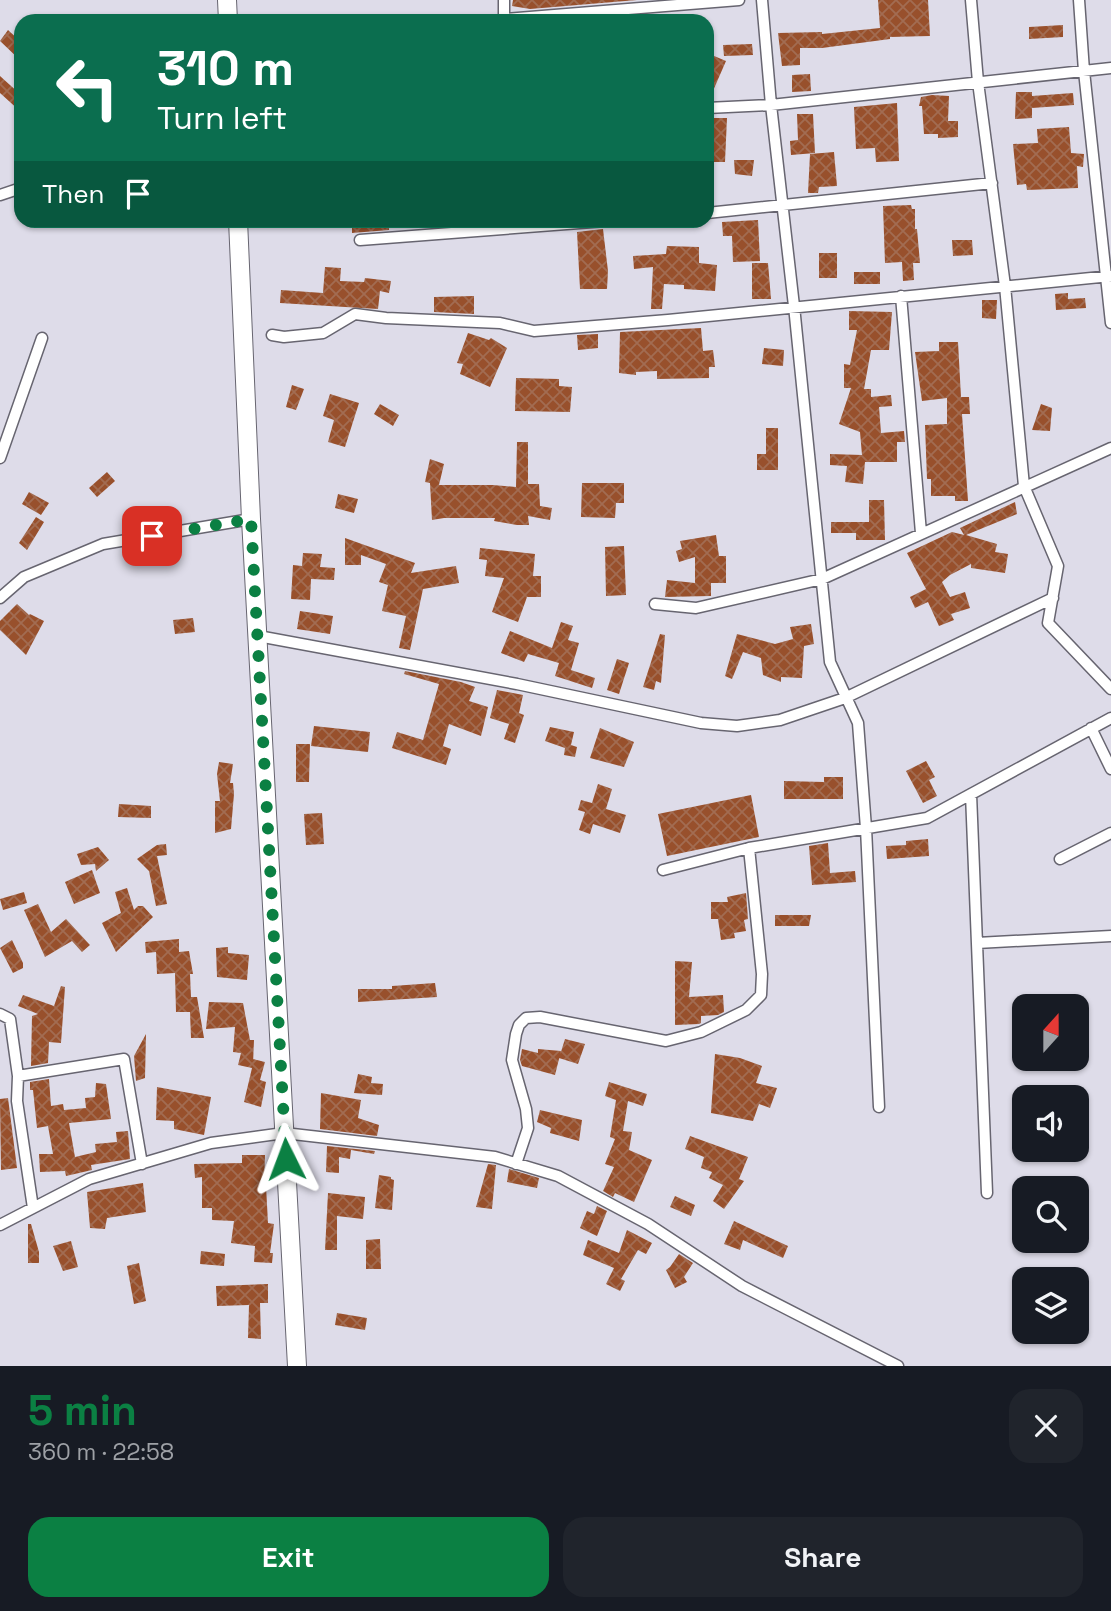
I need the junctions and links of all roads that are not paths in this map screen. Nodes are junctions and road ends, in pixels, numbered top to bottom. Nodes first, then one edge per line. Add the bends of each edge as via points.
1 (739, 0) edge
2 (762, 0) edge
3 (971, 0) edge
4 (1079, 0) edge
5 (675, 3) edge
6 (564, 14) edge
7 (1111, 68) edge
8 (1084, 71) junction
9 (978, 82) junction
10 (771, 105) junction
11 (714, 108) edge
12 (992, 183) junction
13 (783, 206) junction
14 (714, 212) edge
15 (238, 228) edge
16 (472, 228) edge
17 (360, 240) dead end
18 (1108, 276) edge
19 (1004, 286) junction
20 (901, 296) junction
21 (794, 306) junction
22 (1111, 323) edge
23 (272, 335) dead end
24 (42, 338) dead end
25 (1111, 448) edge
26 (0, 457) edge
27 (1024, 486) junction
28 (251, 519) junction
29 (921, 533) junction
30 (822, 579) junction
31 (0, 598) edge
32 (1053, 598) junction
33 (654, 604) dead end
34 (258, 636) junction
35 (1111, 689) edge
36 (845, 698) junction
37 (1111, 718) edge
38 (1091, 728) junction
39 (1111, 769) edge
40 (971, 794) junction
41 (866, 828) junction
42 (1111, 833) edge
43 (749, 848) junction
44 (1060, 859) dead end
45 (663, 870) dead end
46 (1111, 936) edge
47 (977, 943) junction
48 (0, 1014) edge
49 (18, 1076) junction
50 (879, 1107) dead end
51 (285, 1133) junction
52 (142, 1164) junction
53 (516, 1164) junction
54 (987, 1194) dead end
55 (33, 1208) junction
56 (0, 1224) edge
57 (297, 1366) edge
58 (898, 1366) edge

1 - 5 street
2 - 10 street
3 - 9 street
4 - 8 street
5 - 6 street
7 - 8 street
8 - 9 street
8 - 18 street
9 - 10 street
9 - 12 street
10 - 11 street
10 - 13 street
12 - 13 street
12 - 19 street
13 - 14 street
13 - 21 street
15 - 28 main road
16 - 17 street
18 - 19 street
18 - 22 street
19 - 20 street
19 - 27 street
20 - 21 street
20 - 29 street
21 - 23 street via 534,331 500,323 355,314 323,333
21 - 30 street
24 - 26 street
25 - 27 street
27 - 29 street
27 - 32 street via 1058,566
28 - 31 street via 103,544 24,577
28 - 34 main road
29 - 30 street
30 - 33 street via 696,608
30 - 36 street via 830,662
32 - 35 street via 1048,623
32 - 36 street
34 - 36 street via 701,723 737,726 780,720
34 - 51 main road
36 - 41 street via 858,723
37 - 38 street
38 - 39 street
38 - 40 street
40 - 41 street via 927,818
40 - 47 street
41 - 43 street
41 - 50 street
42 - 44 street
43 - 45 street
43 - 53 street via 761,995 746,1010 701,1032 666,1041 526,1018 516,1034 512,1060 528,1128
46 - 47 street
47 - 54 street
48 - 49 street via 10,1019
49 - 52 street via 124,1059
49 - 55 street via 17,1101
51 - 52 street via 211,1143
51 - 53 street via 495,1157
51 - 57 main road
52 - 55 street via 89,1179
53 - 58 street via 558,1177 648,1224 741,1286
55 - 56 street

